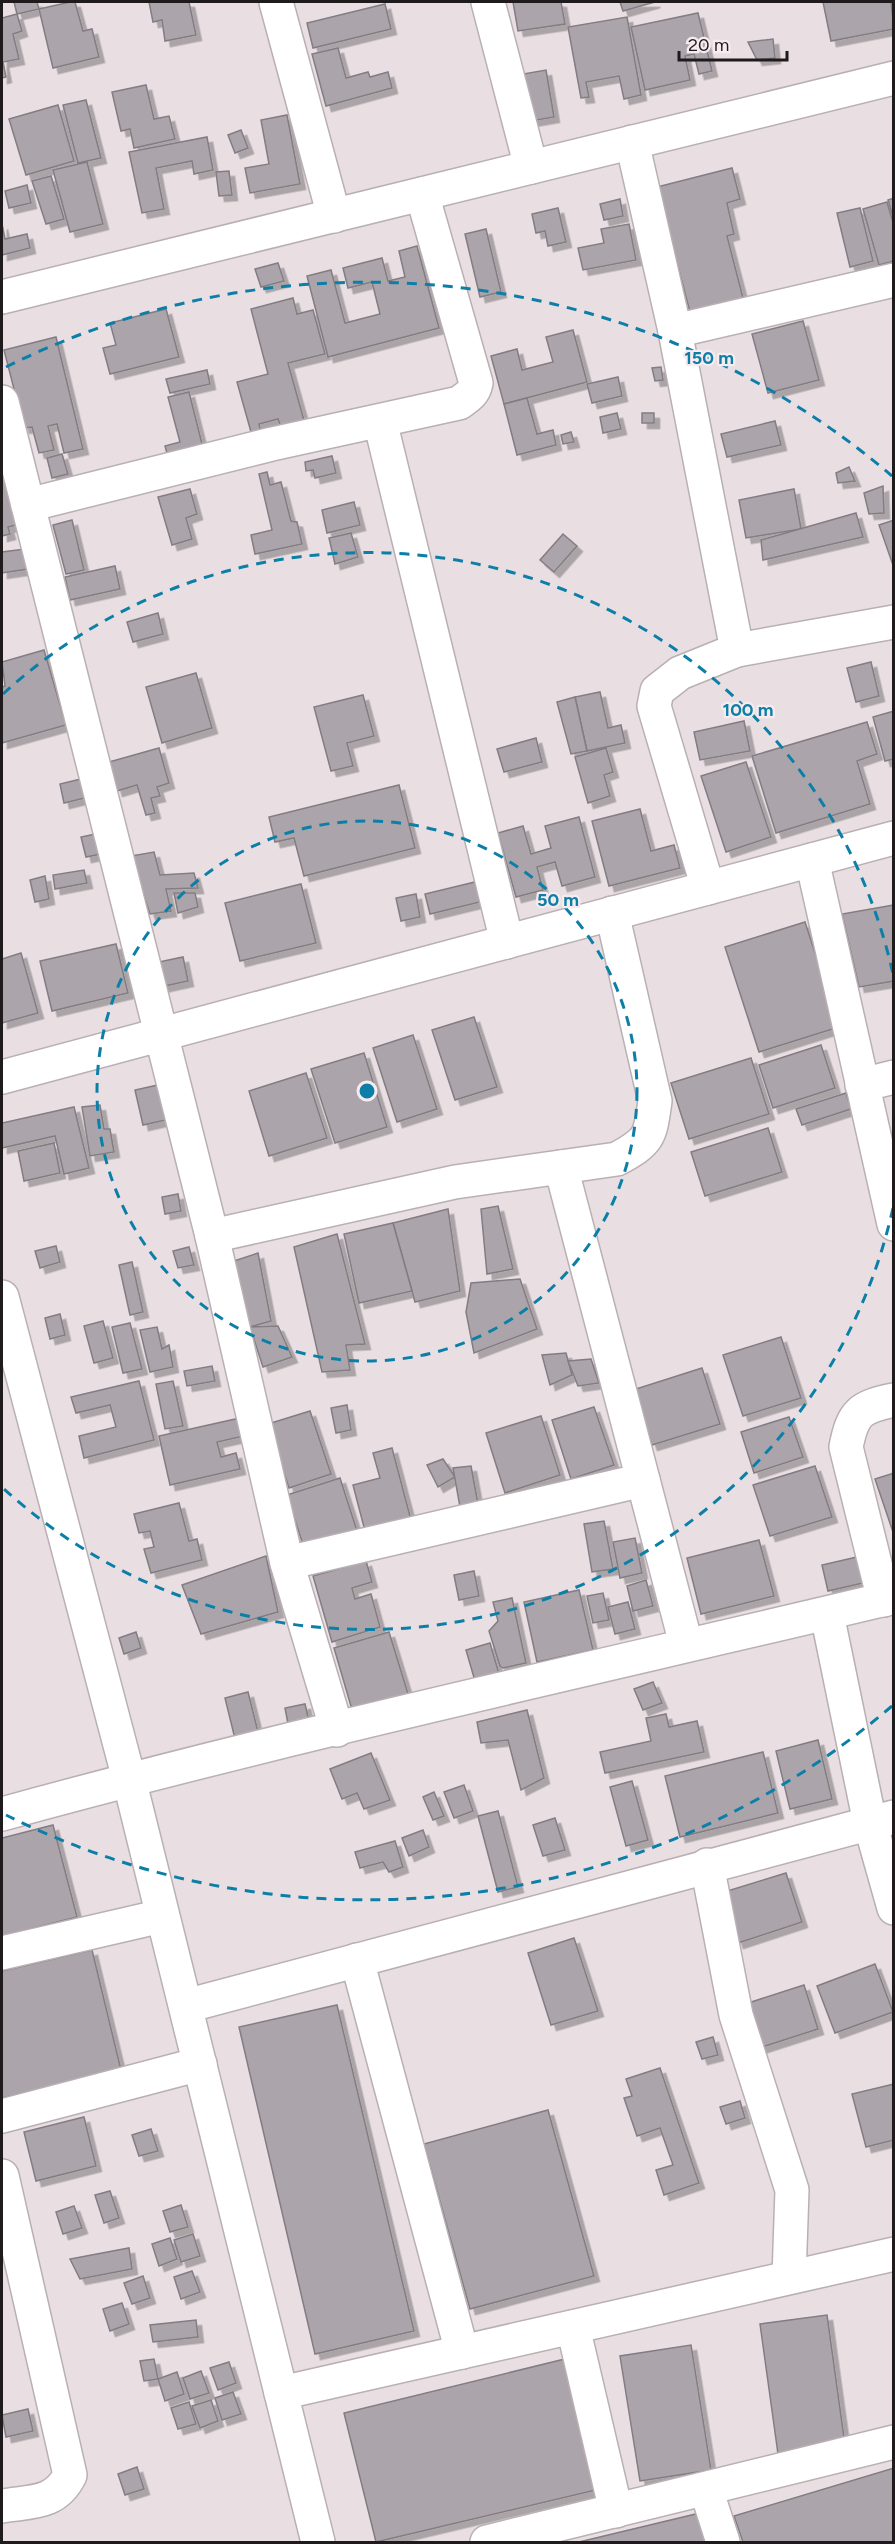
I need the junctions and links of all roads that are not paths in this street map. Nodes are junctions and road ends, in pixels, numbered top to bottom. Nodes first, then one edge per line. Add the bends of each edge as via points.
1 (276, 2) edge
2 (488, 2) edge
3 (894, 78) edge
4 (633, 142) junction
5 (531, 167) junction
6 (422, 194) junction
7 (334, 216) junction
8 (894, 280) edge
9 (2, 297) edge
10 (675, 331) junction
11 (2, 402) edge
12 (380, 421) junction
13 (28, 505) junction
14 (894, 622) edge
15 (737, 650) junction
16 (894, 838) edge
17 (812, 860) junction
18 (708, 888) junction
19 (612, 914) junction
20 (507, 942) junction
21 (159, 1033) junction
22 (2, 1077) edge
23 (894, 1077) edge
24 (862, 1085) junction
25 (561, 1167) junction
26 (894, 1224) edge
27 (212, 1236) junction
28 (2, 1297) edge
29 (894, 1400) edge
30 (643, 1480) junction
31 (287, 1563) junction
32 (889, 1599) edge
33 (827, 1614) junction
34 (686, 1644) junction
35 (337, 1730) junction
36 (129, 1779) junction
37 (2, 1814) edge
38 (882, 1820) edge
39 (707, 1865) junction
40 (894, 1908) edge
41 (162, 1916) junction
42 (2, 1953) edge
43 (357, 1960) junction
44 (186, 2006) junction
45 (200, 2064) junction
46 (2, 2116) edge
47 (2, 2176) edge
48 (894, 2254) edge
49 (789, 2277) junction
50 (573, 2327) junction
51 (462, 2352) junction
52 (281, 2393) junction
53 (894, 2442) edge
54 (706, 2488) junction
55 (2, 2506) edge
56 (616, 2511) junction
57 (507, 2540) edge
58 (318, 2542) edge
59 (723, 2542) edge

1 - 7 street
2 - 5 street
3 - 4 street
4 - 5 street
4 - 10 street
5 - 6 street
6 - 7 street
6 - 12 street via 476,383 474,390 459,403
7 - 9 street
8 - 10 street
10 - 15 street
11 - 13 street
12 - 13 street
12 - 20 street
13 - 21 street
14 - 15 street
15 - 18 street via 680,673 662,685 655,697 654,706
16 - 17 street
17 - 18 street
17 - 24 street
18 - 19 street
19 - 20 street
19 - 25 street via 655,1101 651,1131 640,1146 617,1159
20 - 21 street
21 - 22 street
21 - 27 street
23 - 24 street
24 - 26 street
25 - 27 street via 455,1182
25 - 30 street
27 - 31 street
28 - 36 street
29 - 32 street via 868,1405 857,1416 846,1446
30 - 31 street
30 - 34 street
31 - 35 street
32 - 33 street
33 - 34 street
33 - 38 street
34 - 35 street
35 - 36 street
36 - 37 street
36 - 41 street
38 - 39 street
38 - 40 street
39 - 43 street
39 - 49 street via 736,2015 792,2190
41 - 42 street
41 - 44 street
43 - 44 street
43 - 51 street
44 - 45 street
45 - 46 street
45 - 52 street
47 - 55 street via 70,2475 63,2488 51,2497
48 - 49 street
49 - 50 street
50 - 51 street
50 - 56 street
51 - 52 street
52 - 58 street
53 - 54 street
54 - 56 street
54 - 59 street
56 - 57 street

